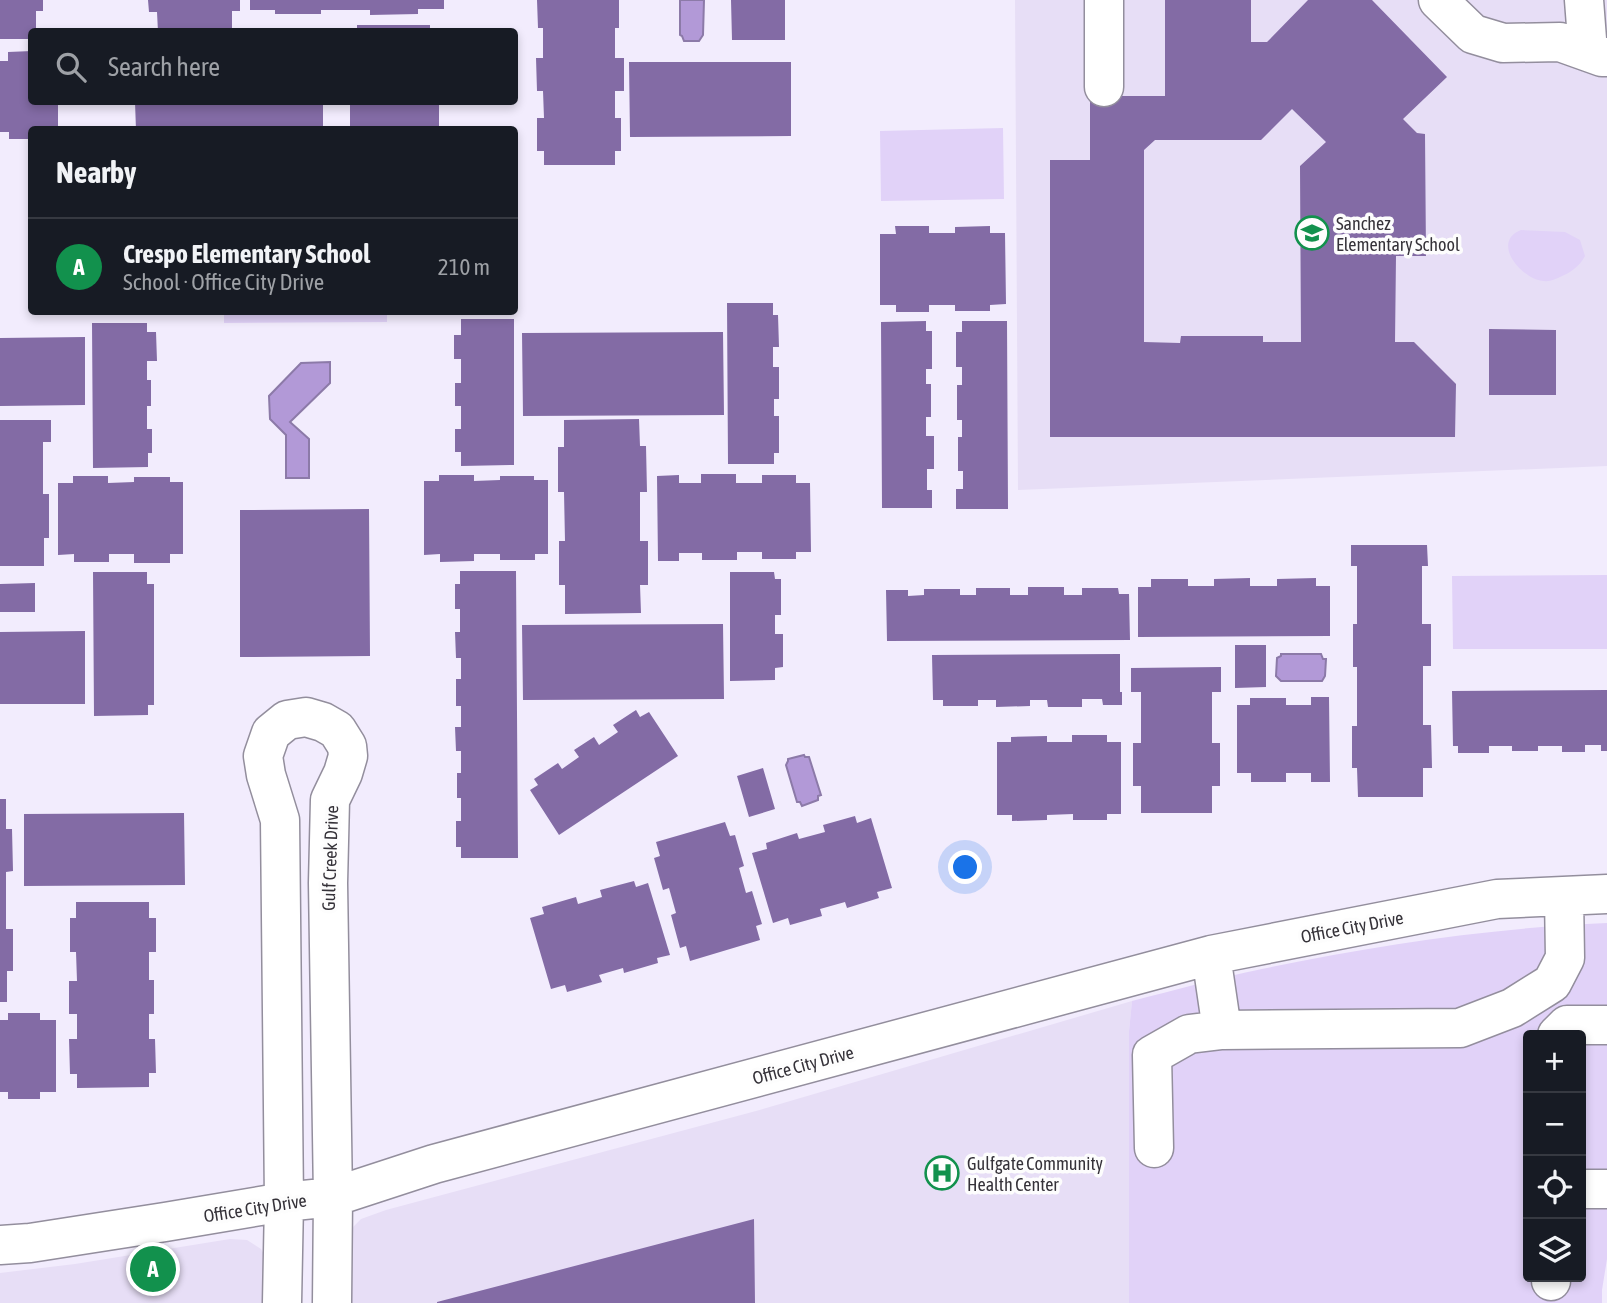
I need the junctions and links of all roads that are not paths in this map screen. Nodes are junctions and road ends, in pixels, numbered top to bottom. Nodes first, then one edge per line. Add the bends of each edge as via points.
1 (1104, 0) edge
2 (1438, 0) edge
3 (1584, 0) edge
4 (1598, 55) edge
5 (1104, 87) dead end
6 (1607, 894) edge
7 (1564, 896) junction
8 (1211, 955) junction
9 (1607, 1024) edge
10 (1222, 1030) junction
11 (1563, 1030) edge
12 (1154, 1148) dead end
13 (1586, 1189) edge
14 (1607, 1189) edge
15 (333, 1197) junction
16 (284, 1202) junction
17 (0, 1245) edge
18 (282, 1303) edge
19 (331, 1303) edge

1 - 5 street
2 - 4 street via 1473,34 1503,43 1560,42
3 - 4 street
6 - 7 street, Office City Drive
7 - 8 street, Office City Drive via 1497,899
7 - 10 street via 1565,958 1552,983 1512,1008 1460,1028
8 - 10 street
8 - 15 street, Office City Drive via 434,1164
9 - 11 street
10 - 12 street via 1189,1034 1152,1055
13 - 14 street
15 - 16 street, Office City Drive
15 - 16 street, Gulf Creek Drive via 330,800 348,755 337,730 306,718 286,720 271,733 263,755 280,820
15 - 19 street, Gulf Creek Drive
16 - 17 street, Office City Drive
16 - 18 street, Gulf Creek Drive

